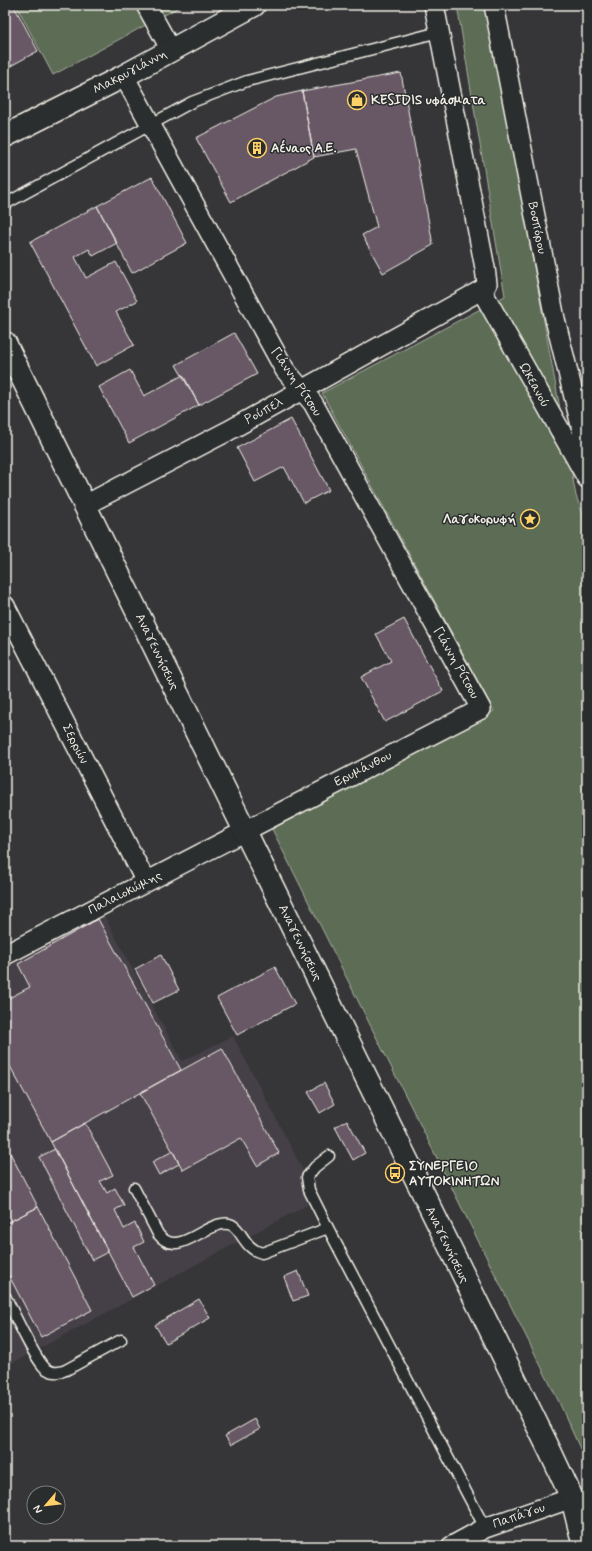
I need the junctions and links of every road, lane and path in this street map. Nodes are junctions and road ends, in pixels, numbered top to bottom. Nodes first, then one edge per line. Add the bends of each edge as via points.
1 (146, 5) edge
2 (254, 5) edge
3 (434, 5) edge
4 (494, 5) edge
5 (439, 32) junction
6 (171, 50) junction
7 (124, 76) junction
8 (151, 125) junction
9 (5, 136) edge
10 (5, 204) edge
11 (482, 291) junction
12 (5, 344) edge
13 (302, 389) junction
14 (587, 450) edge
15 (587, 478) edge
16 (85, 505) junction
17 (5, 606) edge
18 (481, 709) joint
19 (245, 830) junction
20 (146, 882) junction
21 (5, 955) edge
22 (329, 1156) dead end
23 (134, 1188) dead end
24 (328, 1228) junction
25 (5, 1296) edge
26 (121, 1340) dead end
27 (579, 1494) edge
28 (486, 1528) junction
29 (452, 1546) edge
30 (584, 1546) edge

1 - 6 street
2 - 6 street, Μακρυγιάννη
3 - 5 street
4 - 14 street, Βοσπόρου via 553,311
5 - 8 lane via 247,81 192,102
5 - 11 street via 485,268 487,284
6 - 7 street, Μακρυγιάννη
7 - 8 street, Γιάννη Ρίτσου
7 - 9 street, Μακρυγιάννη
8 - 10 lane
8 - 13 street, Γιάννη Ρίτσου via 285,370
11 - 13 street, Ρούπελ
11 - 15 street, Ωκεανού
12 - 16 street, Αναγεννήσεως
13 - 16 street, Ρούπελ via 228,431
13 - 18 street, Γιάννη Ρίτσου via 313,404
16 - 19 street, Αναγεννήσεως
17 - 20 street, Σερρών
18 - 19 street, Ερυμάνθου
19 - 20 street, Παλαιοκώμης
19 - 27 street, Αναγεννήσεως
20 - 21 street, Παλαιοκώμης
22 - 24 lane via 307,1177 309,1190
23 - 24 lane via 158,1234 168,1243 182,1242 216,1225 230,1224 236,1228 250,1248 262,1253
24 - 28 lane
25 - 26 lane via 41,1363 52,1372 66,1370
27 - 28 street, Παπάγου
27 - 30 street, Αναγεννήσεως
28 - 29 street, Παπάγου

